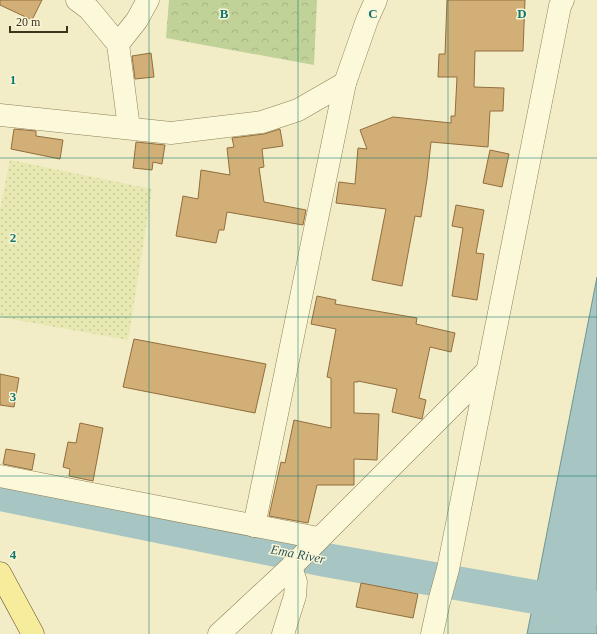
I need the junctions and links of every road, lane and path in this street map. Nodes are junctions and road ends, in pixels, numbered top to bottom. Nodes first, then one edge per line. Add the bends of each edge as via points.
1 (77, 0) edge
2 (148, 0) edge
3 (376, 0) edge
4 (563, 0) edge
5 (118, 44) junction
6 (345, 83) junction
7 (1, 120) edge
8 (129, 128) junction
9 (486, 372) junction
10 (0, 476) edge
11 (254, 526) junction
12 (316, 541) junction
13 (290, 567) junction
14 (0, 574) edge
15 (27, 632) edge
16 (218, 634) edge
17 (284, 634) edge
18 (432, 634) edge

1 - 5 street via 89,9
2 - 5 street via 137,20
3 - 6 street
4 - 9 street
5 - 8 street
6 - 8 street via 298,110 262,122 171,133
6 - 11 street
7 - 8 street
9 - 12 street
9 - 18 street via 448,569
10 - 11 street
11 - 12 street
12 - 13 street
13 - 16 street
13 - 17 street via 296,582 295,596
14 - 15 main road

